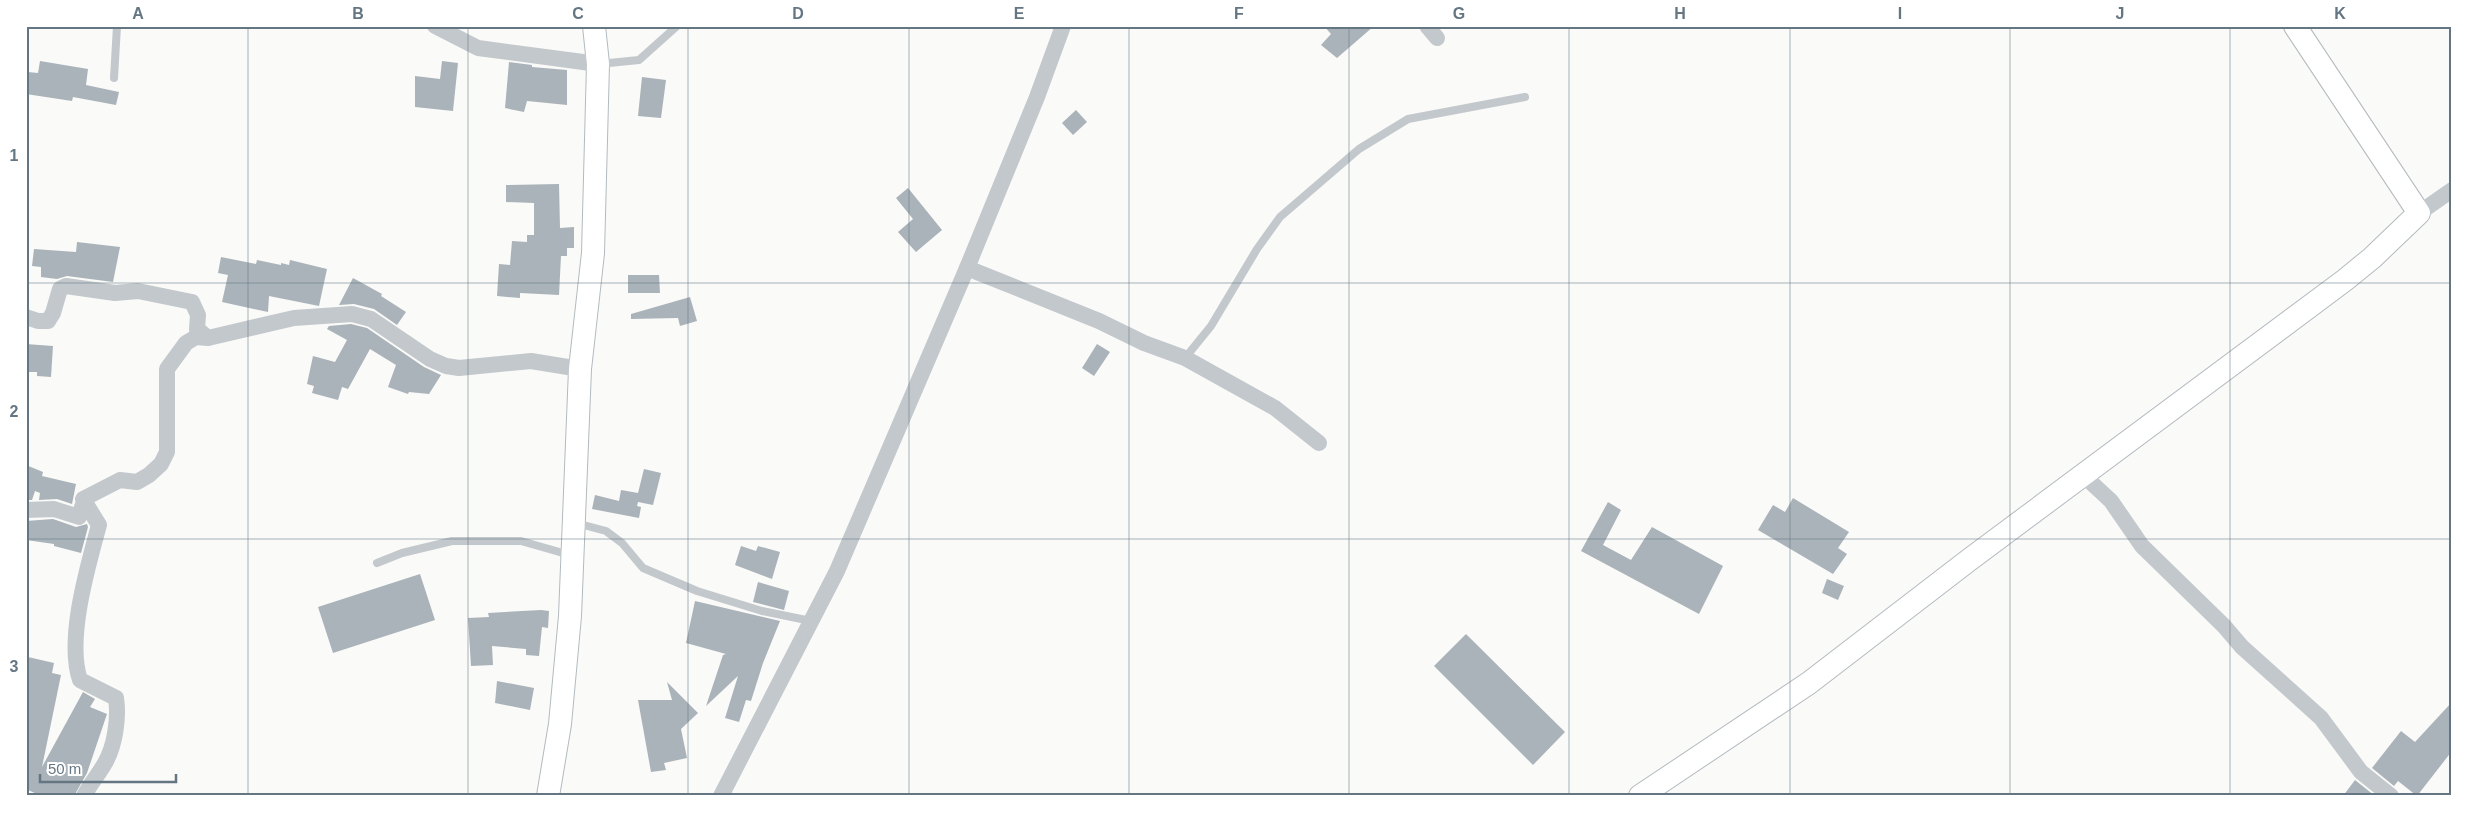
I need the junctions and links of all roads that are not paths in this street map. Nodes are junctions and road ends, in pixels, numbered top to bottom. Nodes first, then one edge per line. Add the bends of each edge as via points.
1 (117, 26) edge
2 (435, 26) edge
3 (594, 26) edge
4 (677, 26) edge
5 (1064, 26) edge
6 (2295, 26) edge
7 (598, 64) junction
8 (114, 78) dead end
9 (1525, 97) dead end
10 (2452, 190) edge
11 (2419, 213) junction
12 (967, 268) junction
13 (26, 317) edge
14 (208, 338) junction
15 (1185, 358) junction
16 (580, 369) junction
17 (1319, 443) dead end
18 (2082, 475) junction
19 (86, 506) junction
20 (26, 510) edge
21 (573, 522) junction
22 (572, 555) junction
23 (378, 562) dead end
24 (811, 621) junction
25 (84, 796) edge
26 (548, 796) edge
27 (722, 796) edge
28 (1640, 796) edge
29 (2391, 796) edge

1 - 8 lane
2 - 7 street via 478,48
3 - 7 street
4 - 7 lane via 639,60
5 - 12 street
6 - 11 street
7 - 16 street via 593,253
9 - 15 lane via 1408,120 1359,149 1280,217 1211,326
10 - 11 street
11 - 18 street via 2345,280
12 - 15 street
12 - 24 street via 837,571
13 - 14 street via 48,321 60,289 66,286 115,293 138,291 192,302 198,315 197,329
14 - 16 street via 294,318 352,314 371,319 430,359 446,366 459,368 531,361
14 - 19 street via 196,337 186,343 167,369 167,452 161,464 137,482 120,480 83,499
15 - 17 street via 1275,408
16 - 21 street
18 - 28 street via 1808,683
18 - 29 street via 2111,501 2142,546 2242,647 2321,718 2361,772
19 - 20 street via 82,507 79,517 54,509
19 - 25 street via 99,525 83,584 77,670 80,680 116,698 117,705 107,760
21 - 22 street
21 - 24 lane via 606,531 622,543 644,568 697,591 762,611
22 - 23 lane via 521,541 452,541
22 - 26 street via 560,724
24 - 27 street

